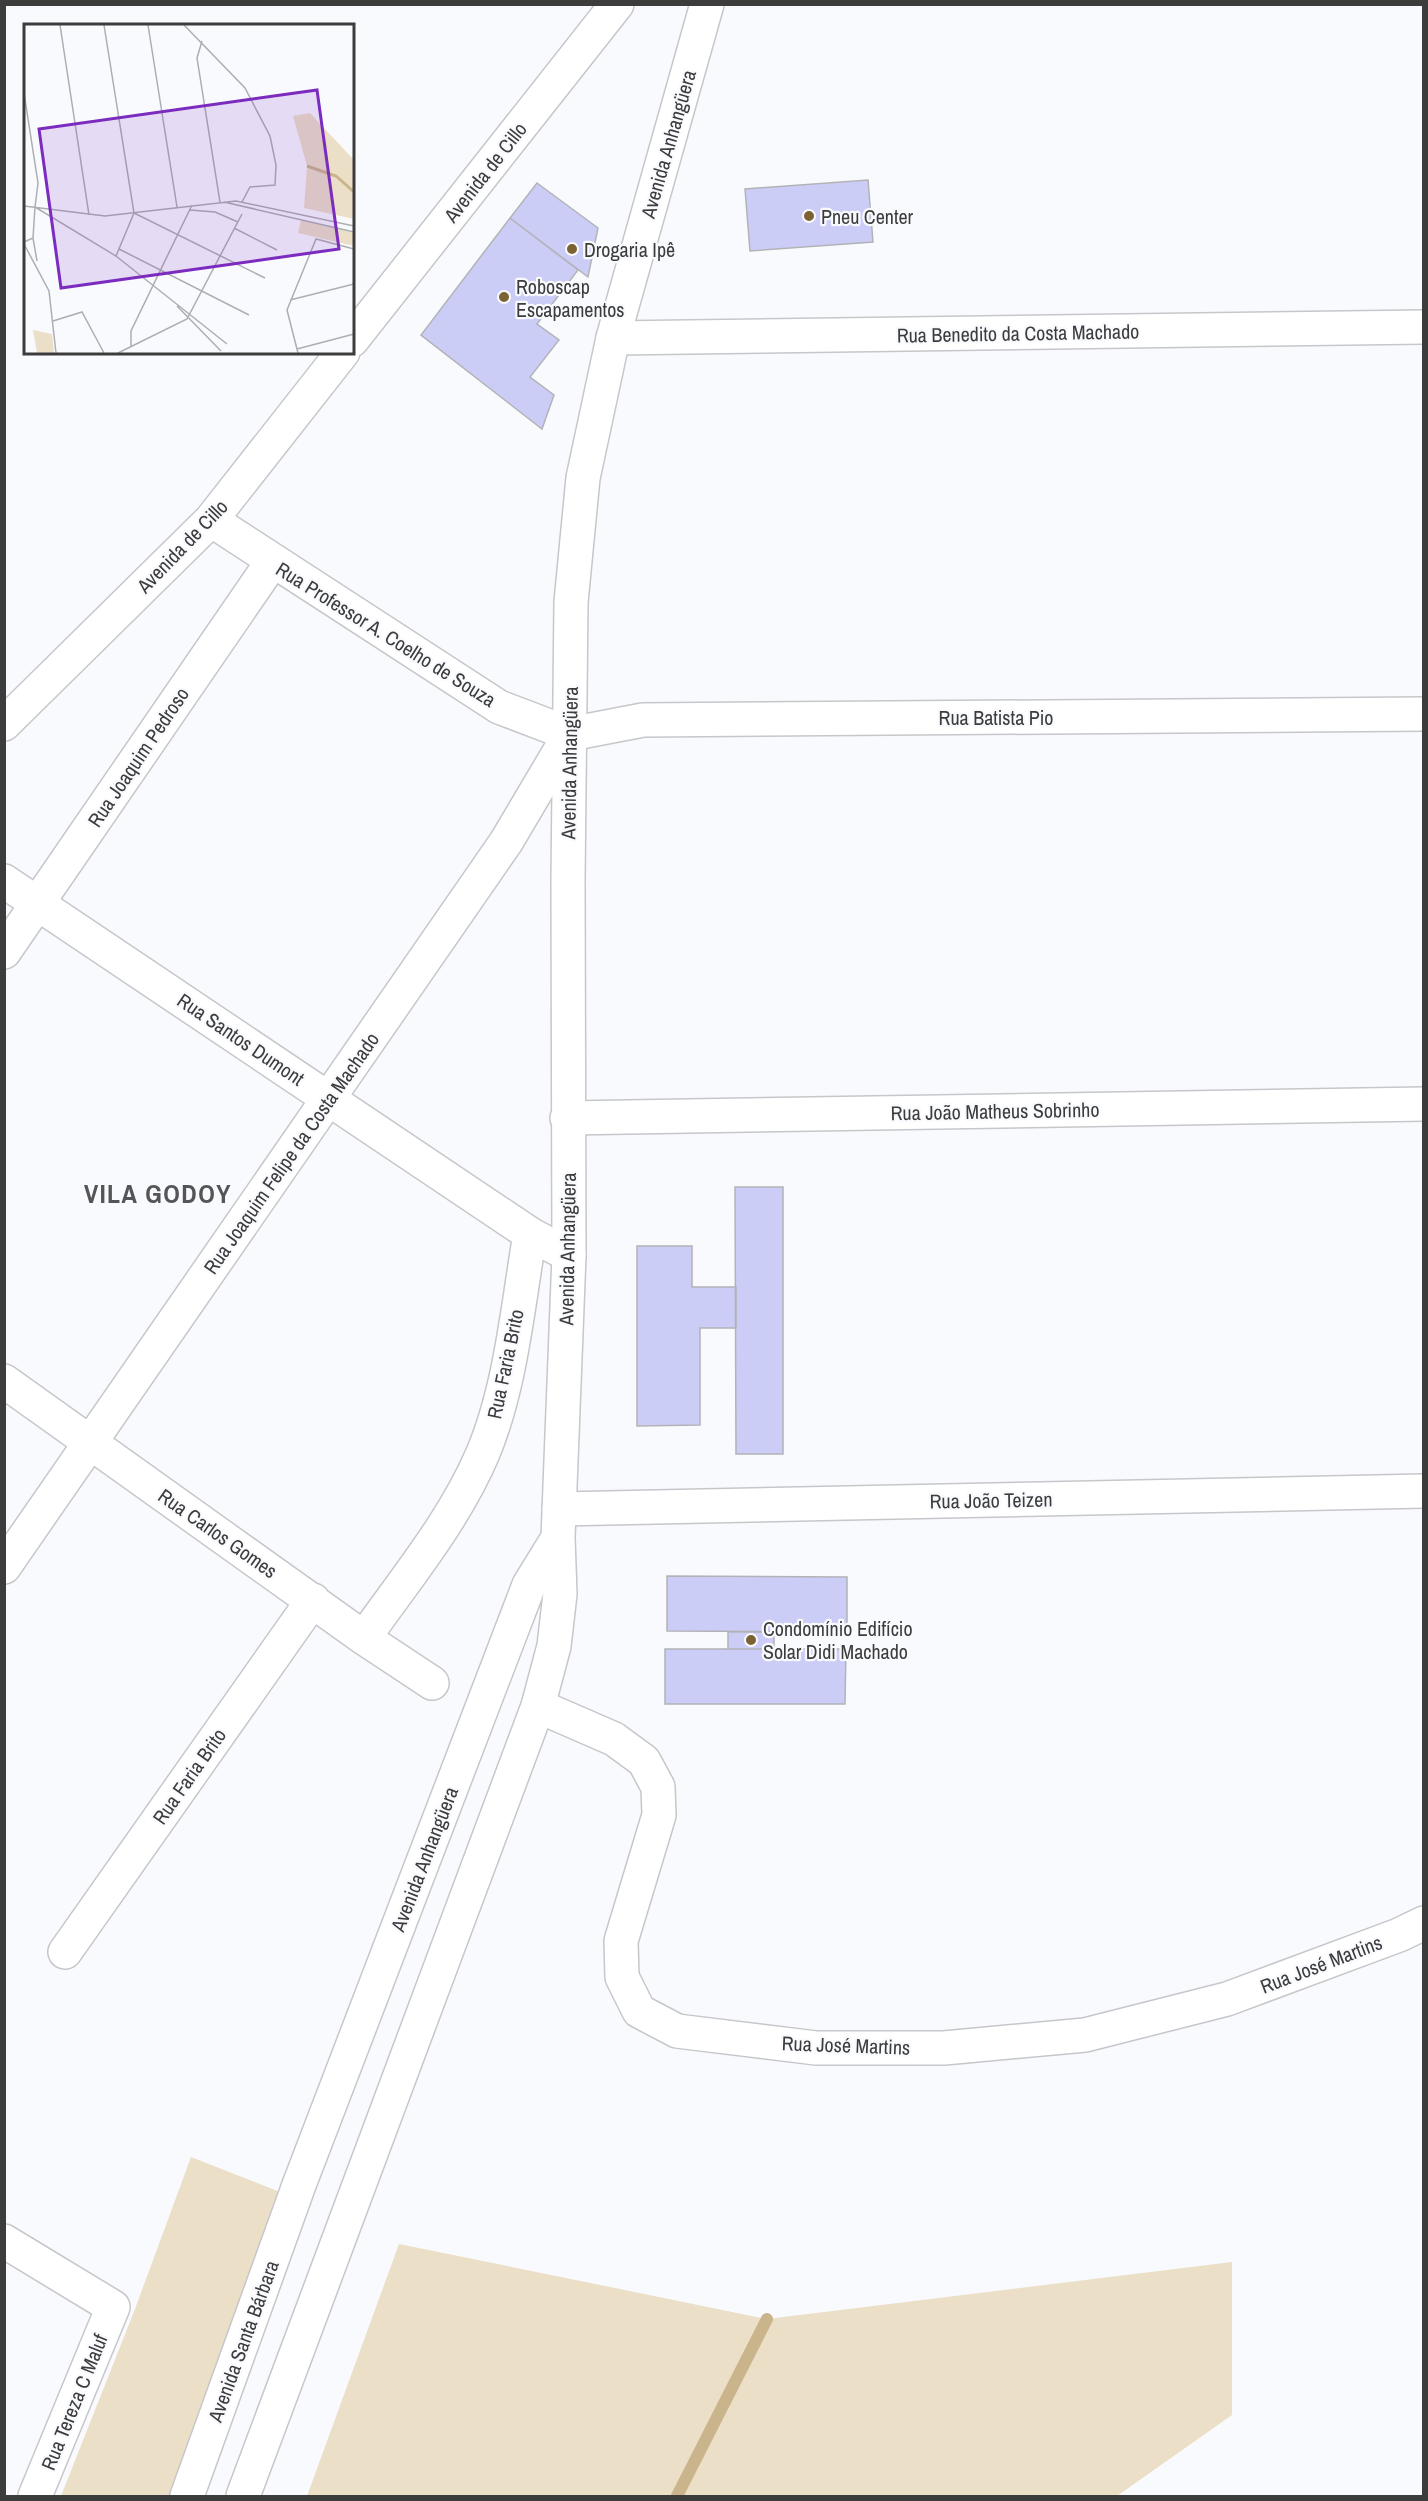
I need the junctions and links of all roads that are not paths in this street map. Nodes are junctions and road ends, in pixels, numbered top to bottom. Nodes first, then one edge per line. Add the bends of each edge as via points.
1 (617, 4) edge
2 (707, 4) edge
3 (1424, 327) edge
4 (354, 337) edge
5 (613, 339) junction
6 (341, 354) edge
7 (210, 520) junction
8 (272, 562) junction
9 (1424, 714) edge
10 (4, 724) edge
11 (570, 734) junction
12 (4, 881) edge
13 (38, 904) junction
14 (4, 952) edge
15 (329, 1098) junction
16 (1424, 1104) edge
17 (567, 1118) junction
18 (530, 1234) junction
19 (569, 1255) junction
20 (4, 1381) edge
21 (91, 1442) junction
22 (1424, 1491) edge
23 (559, 1524) junction
24 (4, 1567) edge
25 (313, 1600) junction
26 (364, 1638) junction
27 (432, 1683) dead end
28 (538, 1706) junction
29 (1424, 1923) edge
30 (64, 1952) dead end
31 (299, 2185) joint
32 (4, 2241) edge
33 (35, 2496) edge
34 (186, 2496) edge
35 (243, 2496) edge

1 - 4 street, Avenida de Cillo
2 - 5 street, Avenida Anhangüera
3 - 5 street, Rua Benedito da Costa Machado
5 - 11 street, Avenida Anhangüera via 583,478 571,602
6 - 7 street, Avenida de Cillo
7 - 8 street, Rua Professor A. Coelho de Souza
7 - 10 street, Avenida de Cillo
8 - 11 street, Rua Professor A. Coelho de Souza via 499,706
8 - 13 street, Rua Joaquim Pedroso
9 - 11 street, Rua Batista Pio via 643,720
11 - 15 street, Rua Joaquim Felipe da Costa Machado via 506,842
11 - 17 street, Avenida Anhangüera
12 - 13 street, Rua Santos Dumont
13 - 14 street, Rua Joaquim Pedroso
13 - 15 street, Rua Santos Dumont
15 - 18 street, Rua Santos Dumont
15 - 21 street, Rua Joaquim Felipe da Costa Machado
16 - 17 street, Rua João Matheus Sobrinho
17 - 19 street, Avenida Anhangüera
18 - 19 street, Rua Santos Dumont
18 - 26 street, Rua Faria Brito via 505,1382 483,1452 450,1518
19 - 23 street, Avenida Anhangüera
20 - 21 street, Rua Carlos Gomes
21 - 24 street, Rua Joaquim Felipe da Costa Machado
21 - 25 street, Rua Carlos Gomes
22 - 23 street, Rua João Teizen
23 - 28 street, Avenida Anhangüera via 560,1593 554,1646
23 - 31 street, Avenida Anhangüera via 529,1586
25 - 26 street, Rua Carlos Gomes
25 - 30 street, Rua Faria Brito
26 - 27 street, Rua Carlos Gomes
28 - 29 street, Rua José Martins via 614,1739 644,1761 658,1787 660,1815 621,1941 622,1977 639,2011 676,2031 816,2048 944,2048 1085,2035 1227,1999
28 - 35 street, Avenida Anhangüera
31 - 34 street, Avenida Santa Bárbara
32 - 33 street, Rua Tereza C Maluf via 113,2307

